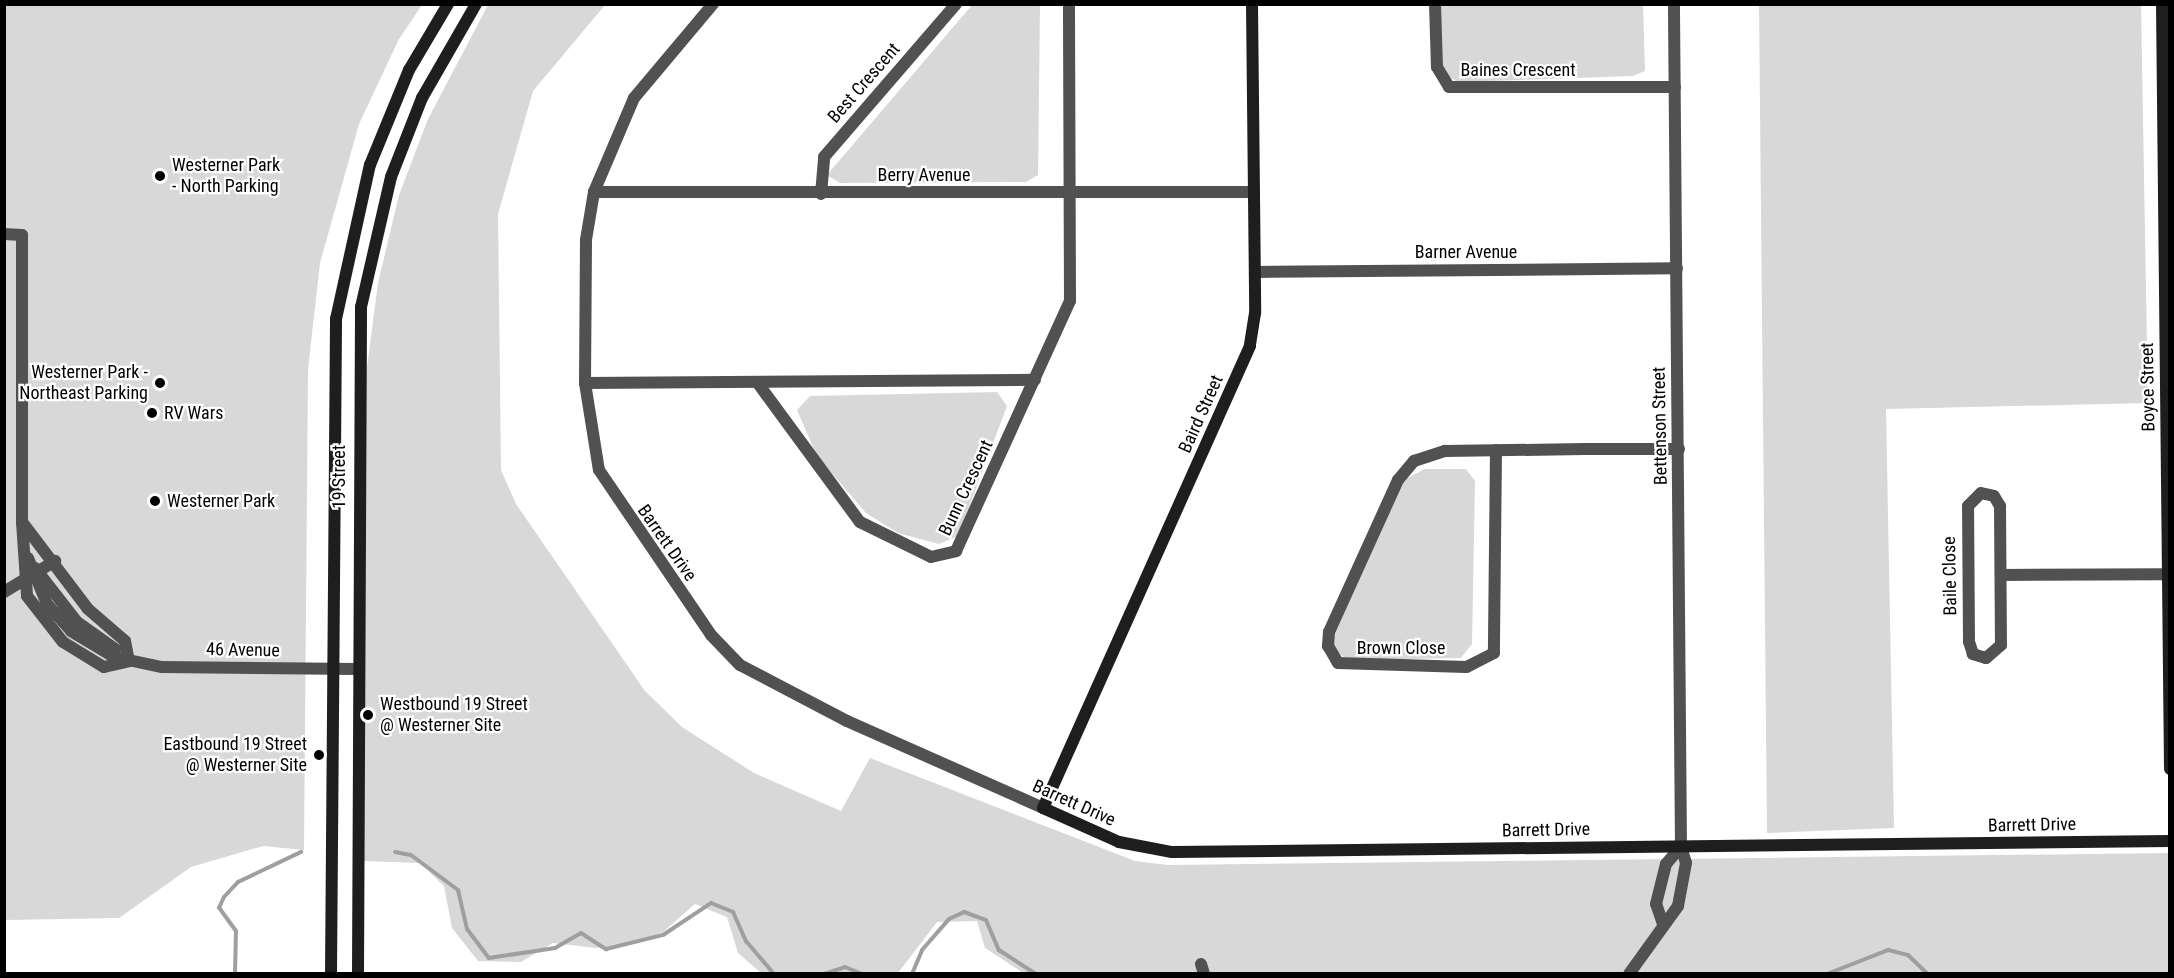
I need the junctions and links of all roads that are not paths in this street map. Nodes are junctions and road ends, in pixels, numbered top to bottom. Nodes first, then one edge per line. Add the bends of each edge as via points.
1 (448, 4) edge
2 (476, 4) edge
3 (713, 4) edge
4 (956, 4) edge
5 (1069, 4) edge
6 (1252, 4) edge
7 (1435, 4) edge
8 (1674, 4) edge
9 (2162, 4) edge
10 (1675, 87) junction
11 (594, 192) junction
12 (1254, 192) junction
13 (1070, 193) junction
14 (821, 194) junction
15 (4, 234) edge
16 (1677, 268) junction
17 (1255, 272) junction
18 (1035, 380) junction
19 (757, 382) junction
20 (585, 383) junction
21 (1679, 449) junction
22 (1496, 450) junction
23 (2168, 463) edge
24 (22, 528) junction
25 (52, 563) junction
26 (2167, 574) junction
27 (2001, 575) junction
28 (31, 576) junction
29 (4, 592) edge
30 (2169, 654) edge
31 (129, 661) junction
32 (331, 669) junction
33 (358, 669) junction
34 (2169, 769) edge
35 (1043, 808) junction
36 (2169, 841) edge
37 (1681, 847) junction
38 (1663, 924) junction
39 (331, 974) edge
40 (358, 974) edge
41 (1629, 974) edge

1 - 32 street, 19 Street via 386,122 346,260 333,363
2 - 33 street, 19 Street via 422,98 391,177 369,258 358,356
3 - 11 street, Barrett Drive via 634,98
4 - 14 street, Best Crescent via 824,157
5 - 13 street
6 - 12 street, Baird Street
7 - 10 street, Baines Crescent via 1437,67 1449,87
8 - 10 street, Bettenson Street
9 - 23 street, Boyce Street
10 - 16 street, Bettenson Street
11 - 14 street, Berry Avenue
11 - 20 street, Barrett Drive via 585,240
12 - 13 street, Berry Avenue
12 - 17 street, Baird Street
13 - 14 street, Berry Avenue
13 - 18 street, Bunn Crescent via 1070,301
15 - 24 street, 46 Avenue via 22,234
16 - 17 street, Barner Avenue
16 - 21 street, Bettenson Street
17 - 35 street, Baird Street via 1254,326 1246,358
18 - 19 street
18 - 19 street, Bunn Crescent via 960,546 944,558 860,522
19 - 20 street
20 - 35 street, Barrett Drive via 590,439 606,485 730,656 775,686
21 - 22 street, Brown Close
21 - 37 street, Bettenson Street
22 - 22 street, Brown Close via 1433,452 1403,472 1329,632 1328,646 1338,663 1466,667 1490,658 1497,640
23 - 26 street, Boyce Street
24 - 25 street
24 - 28 street, 46 Avenue
25 - 28 street
25 - 31 street via 83,615 121,646
26 - 27 street
26 - 30 street, Boyce Street
27 - 27 street, Baile Close via 2000,506 1988,493 1975,494 1968,506 1969,642 1973,654 1986,658 2001,645
28 - 29 street
28 - 31 street, 46 Avenue via 77,622
28 - 31 street, 46 Avenue via 30,601 63,642 104,667
30 - 34 street, Boyce Street
31 - 32 street, 46 Avenue via 162,667
32 - 33 street, 46 Avenue
32 - 39 street, 19 Street
33 - 40 street, 19 Street
35 - 37 street, Barrett Drive via 1119,842 1172,852
36 - 37 street, Barrett Drive
37 - 38 street via 1686,863 1678,906
37 - 38 street via 1666,864 1656,904
38 - 41 street

